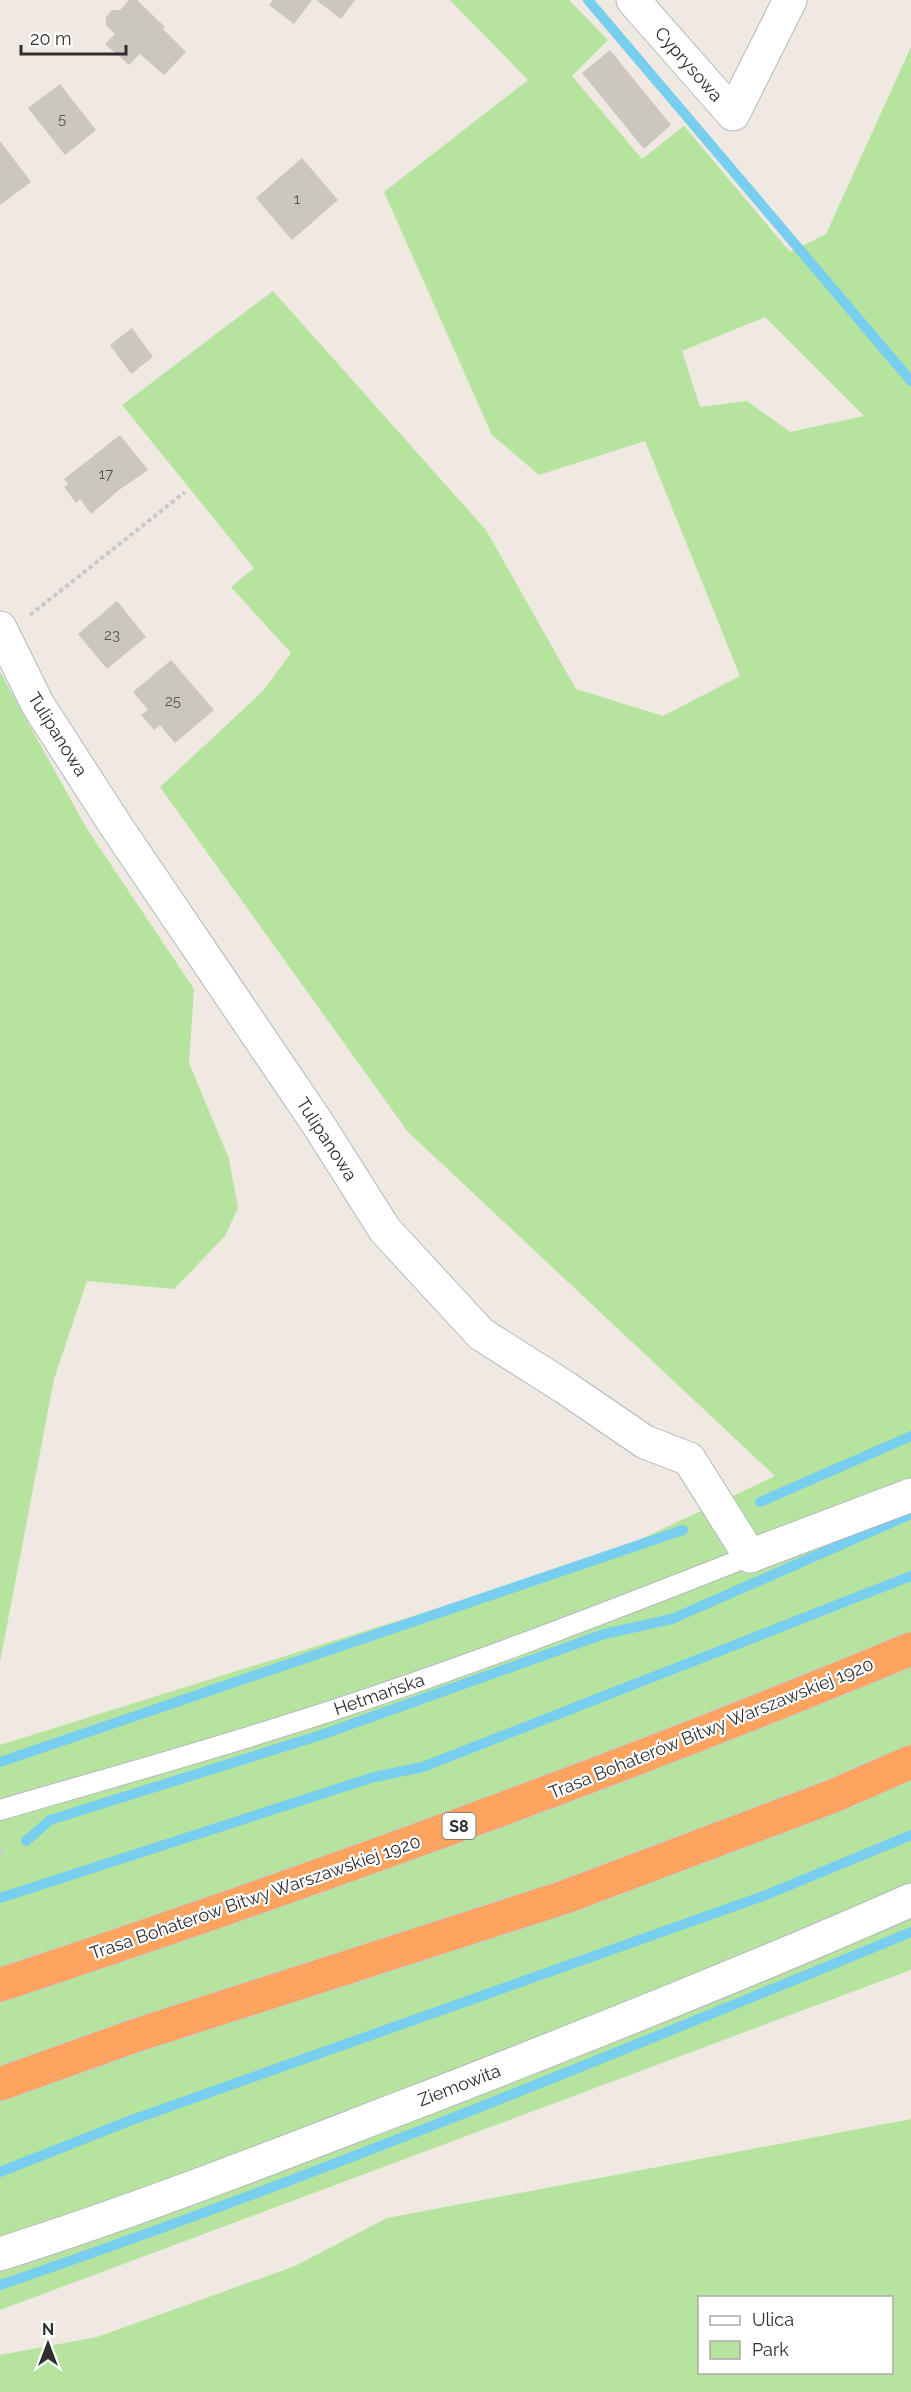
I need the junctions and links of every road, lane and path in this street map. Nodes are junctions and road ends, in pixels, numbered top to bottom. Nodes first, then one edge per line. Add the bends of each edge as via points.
1 (633, 0) edge
2 (790, 0) edge
3 (185, 492) dead end
4 (2, 632) edge
5 (911, 1495) edge
6 (750, 1556) junction
7 (911, 1649) edge
8 (911, 1762) edge
9 (0, 1810) edge
10 (911, 1900) edge
11 (0, 1985) edge
12 (0, 2084) edge
13 (0, 2254) edge

1 - 2 street, Cyprysowa via 733,114
3 - 4 path
4 - 6 street, Tulipanowa via 38,705 385,1230 481,1334 645,1443 689,1459
5 - 6 street
6 - 9 lane, Hetmańska via 615,1609 286,1725
7 - 11 highway, Trasa Bohaterów Bitwy Warszawskiej 1920 / S8 via 488,1816
8 - 12 highway via 834,1796 565,1897 134,2036
10 - 13 street, Ziemowita via 694,1992 420,2100 208,2182

